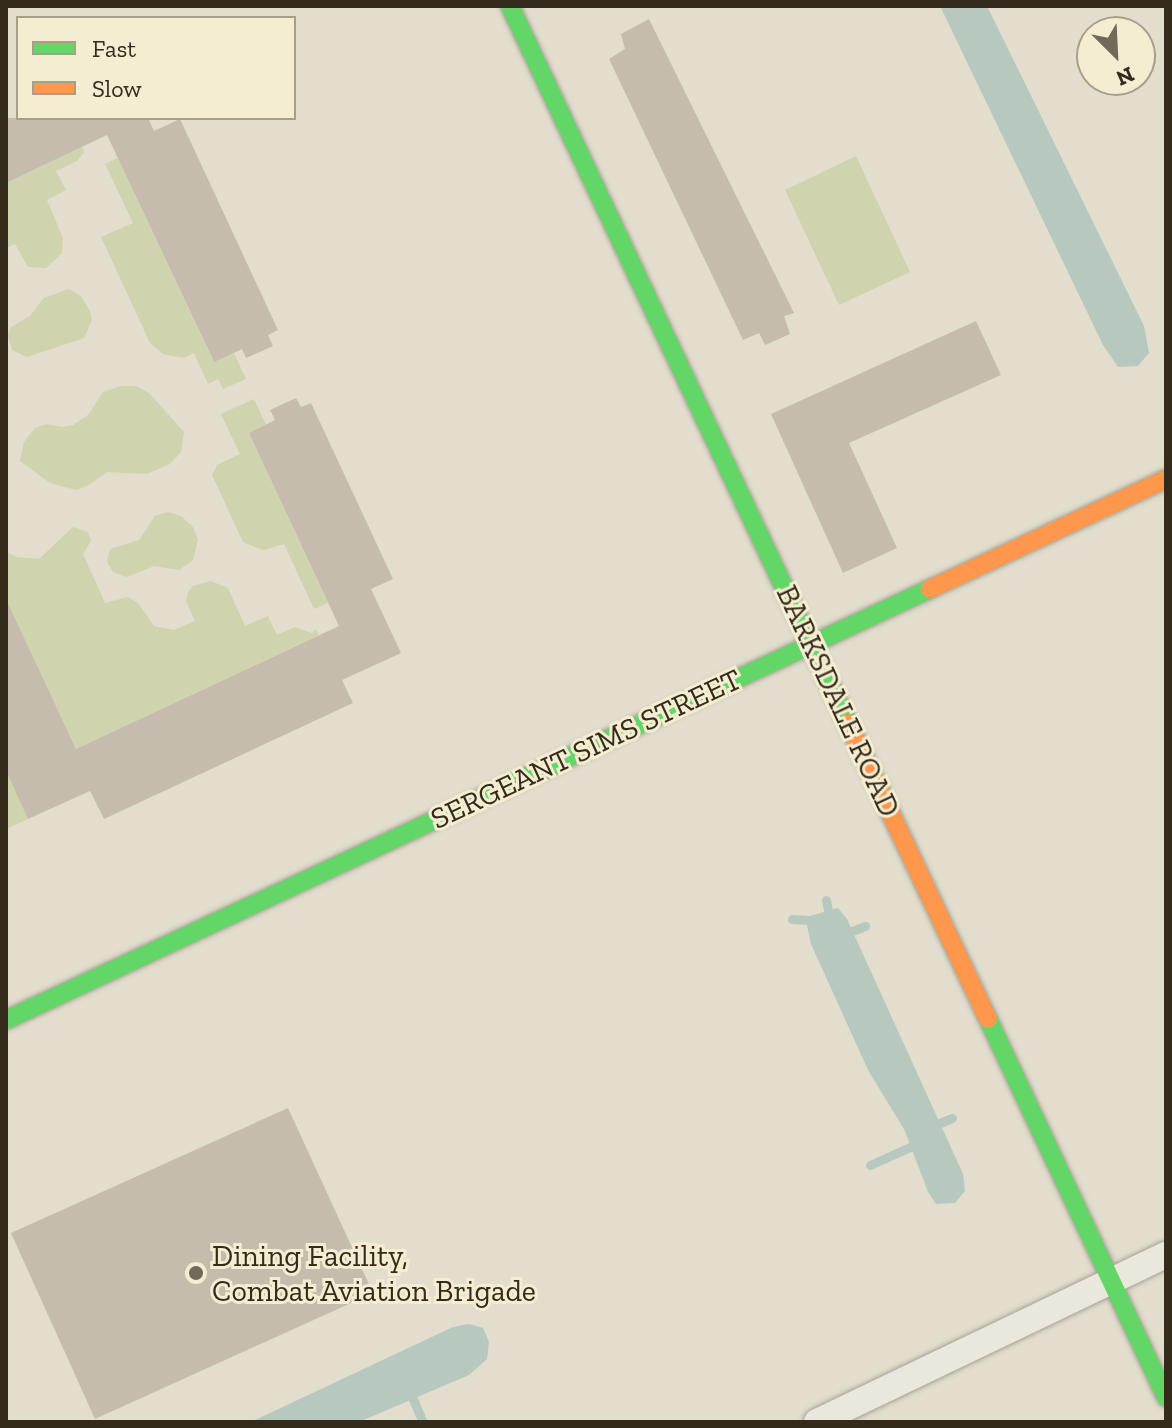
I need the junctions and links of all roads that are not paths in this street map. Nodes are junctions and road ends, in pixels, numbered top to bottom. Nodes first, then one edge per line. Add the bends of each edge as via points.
1 (510, 6) edge
2 (1166, 479) edge
3 (811, 644) junction
4 (6, 1020) edge
5 (1166, 1255) edge
6 (1111, 1280) junction
7 (1166, 1397) edge
8 (817, 1422) edge

1 - 3 street, BARKSDALE ROAD
2 - 3 street, SERGEANT SIMS STREET
3 - 4 street, SERGEANT SIMS STREET
3 - 6 street, BARKSDALE ROAD
5 - 6 street
6 - 7 street, BARKSDALE ROAD
6 - 8 street

